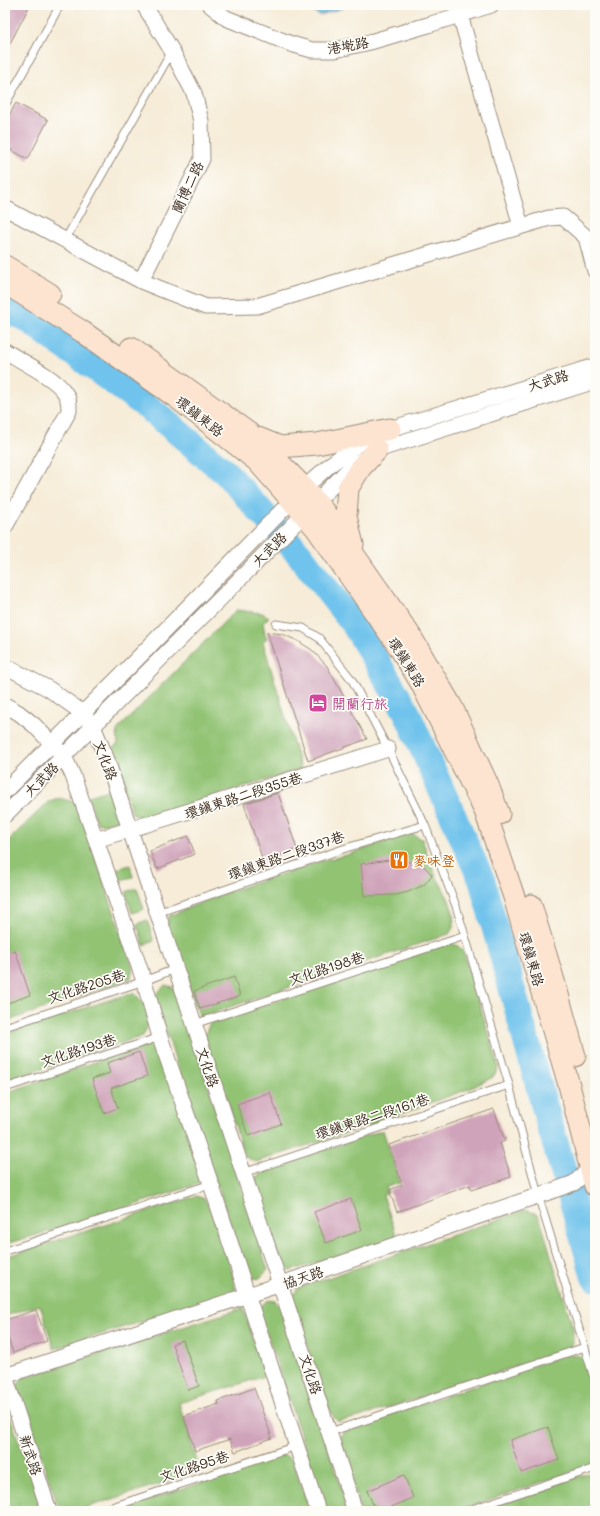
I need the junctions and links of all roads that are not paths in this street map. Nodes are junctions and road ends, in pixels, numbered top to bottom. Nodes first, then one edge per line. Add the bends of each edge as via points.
1 (60, 5) edge
2 (144, 5) edge
3 (210, 5) edge
4 (491, 5) edge
5 (460, 15) junction
6 (172, 51) junction
7 (5, 105) edge
8 (5, 208) edge
9 (521, 226) junction
10 (65, 240) junction
11 (5, 266) edge
12 (595, 271) edge
13 (142, 281) junction
14 (5, 284) edge
15 (5, 352) edge
16 (595, 366) edge
17 (595, 381) edge
18 (390, 429) junction
19 (250, 434) junction
20 (377, 450) junction
21 (299, 507) junction
22 (6, 524) edge
23 (356, 557) junction
24 (276, 624) dead end
25 (5, 666) edge
26 (5, 705) edge
27 (83, 713) junction
28 (93, 726) junction
29 (52, 744) junction
30 (388, 749) junction
31 (64, 756) junction
32 (5, 791) edge
33 (5, 815) edge
34 (425, 825) junction
35 (131, 830) junction
36 (96, 840) junction
37 (157, 913) junction
38 (465, 936) junction
39 (175, 969) junction
40 (144, 981) junction
41 (194, 1024) junction
42 (5, 1027) edge
43 (160, 1037) junction
44 (509, 1085) junction
45 (5, 1088) edge
46 (595, 1132) edge
47 (243, 1172) junction
48 (593, 1173) edge
49 (211, 1184) junction
50 (544, 1194) junction
51 (5, 1251) edge
52 (281, 1284) junction
53 (248, 1295) junction
54 (585, 1346) junction
55 (5, 1376) edge
56 (595, 1380) edge
57 (330, 1432) junction
58 (296, 1446) junction
59 (595, 1468) edge
60 (49, 1511) edge
61 (100, 1511) edge
62 (318, 1511) edge
63 (355, 1511) edge
64 (466, 1511) edge

1 - 7 lane
2 - 6 street, 蘭博二路
3 - 5 street, 港墘路 via 226,18 312,50 335,50 363,44
4 - 5 street, 港墘路
5 - 9 street
6 - 10 lane
6 - 13 street, 蘭博二路 via 194,93 201,121 202,159
8 - 10 street
9 - 12 street via 563,217 586,237
9 - 13 street via 257,306 206,307
10 - 13 street
11 - 19 street, 環鎮東路 via 163,370
14 - 21 street, 環鎮東路 via 83,332 177,398 257,461
15 - 22 street via 58,384 69,402 69,411
16 - 18 street, 大武路
17 - 20 street, 大武路
18 - 19 street via 317,444 280,447
18 - 21 street, 大武路 via 362,441 331,464
19 - 21 street, 環鎮東路 via 271,454
20 - 21 street, 大武路
20 - 23 street via 361,467 348,488 346,516
21 - 23 street, 環鎮東路
21 - 27 street, 大武路 via 256,539
21 - 28 street, 大武路 via 267,552
21 - 48 street, 環鎮東路 via 399,647 421,683 485,811 514,897
23 - 46 street, 環鎮東路 via 410,635 452,707 488,785 542,939
24 - 30 lane via 302,628 319,638 352,680
25 - 27 street, 文化路 via 49,689
26 - 29 street via 19,713
27 - 28 street, 文化路
27 - 29 street, 大武路
28 - 31 street, 大武路
28 - 35 street, 文化路
29 - 31 street
29 - 32 street, 大武路
30 - 34 lane
30 - 35 street, 環鎮東路二段355巷
31 - 33 street, 大武路
31 - 36 street
34 - 37 lane, 環鎮東路二段337巷 via 346,848
34 - 38 lane
35 - 36 street, 環鎮東路二段355巷
35 - 37 street, 文化路
36 - 40 street
37 - 39 street, 文化路
38 - 41 lane, 文化路198巷
38 - 44 lane
39 - 40 lane, 文化路205巷
39 - 41 street, 文化路
40 - 42 lane, 文化路205巷
40 - 43 street
41 - 47 street, 文化路
43 - 45 lane, 文化路193巷
43 - 49 street
44 - 47 lane, 環鎮東路二段161巷
44 - 50 lane
47 - 52 street, 文化路
48 - 50 street, 協天路
49 - 51 lane
49 - 53 street
50 - 52 street, 協天路
50 - 54 lane
52 - 53 street, 協天路
52 - 57 street, 文化路
53 - 55 street, 協天路
53 - 58 street
54 - 56 lane
54 - 57 lane
55 - 60 street, 新武路
57 - 63 street, 文化路
58 - 61 lane, 文化路95巷
58 - 62 street
59 - 64 lane

